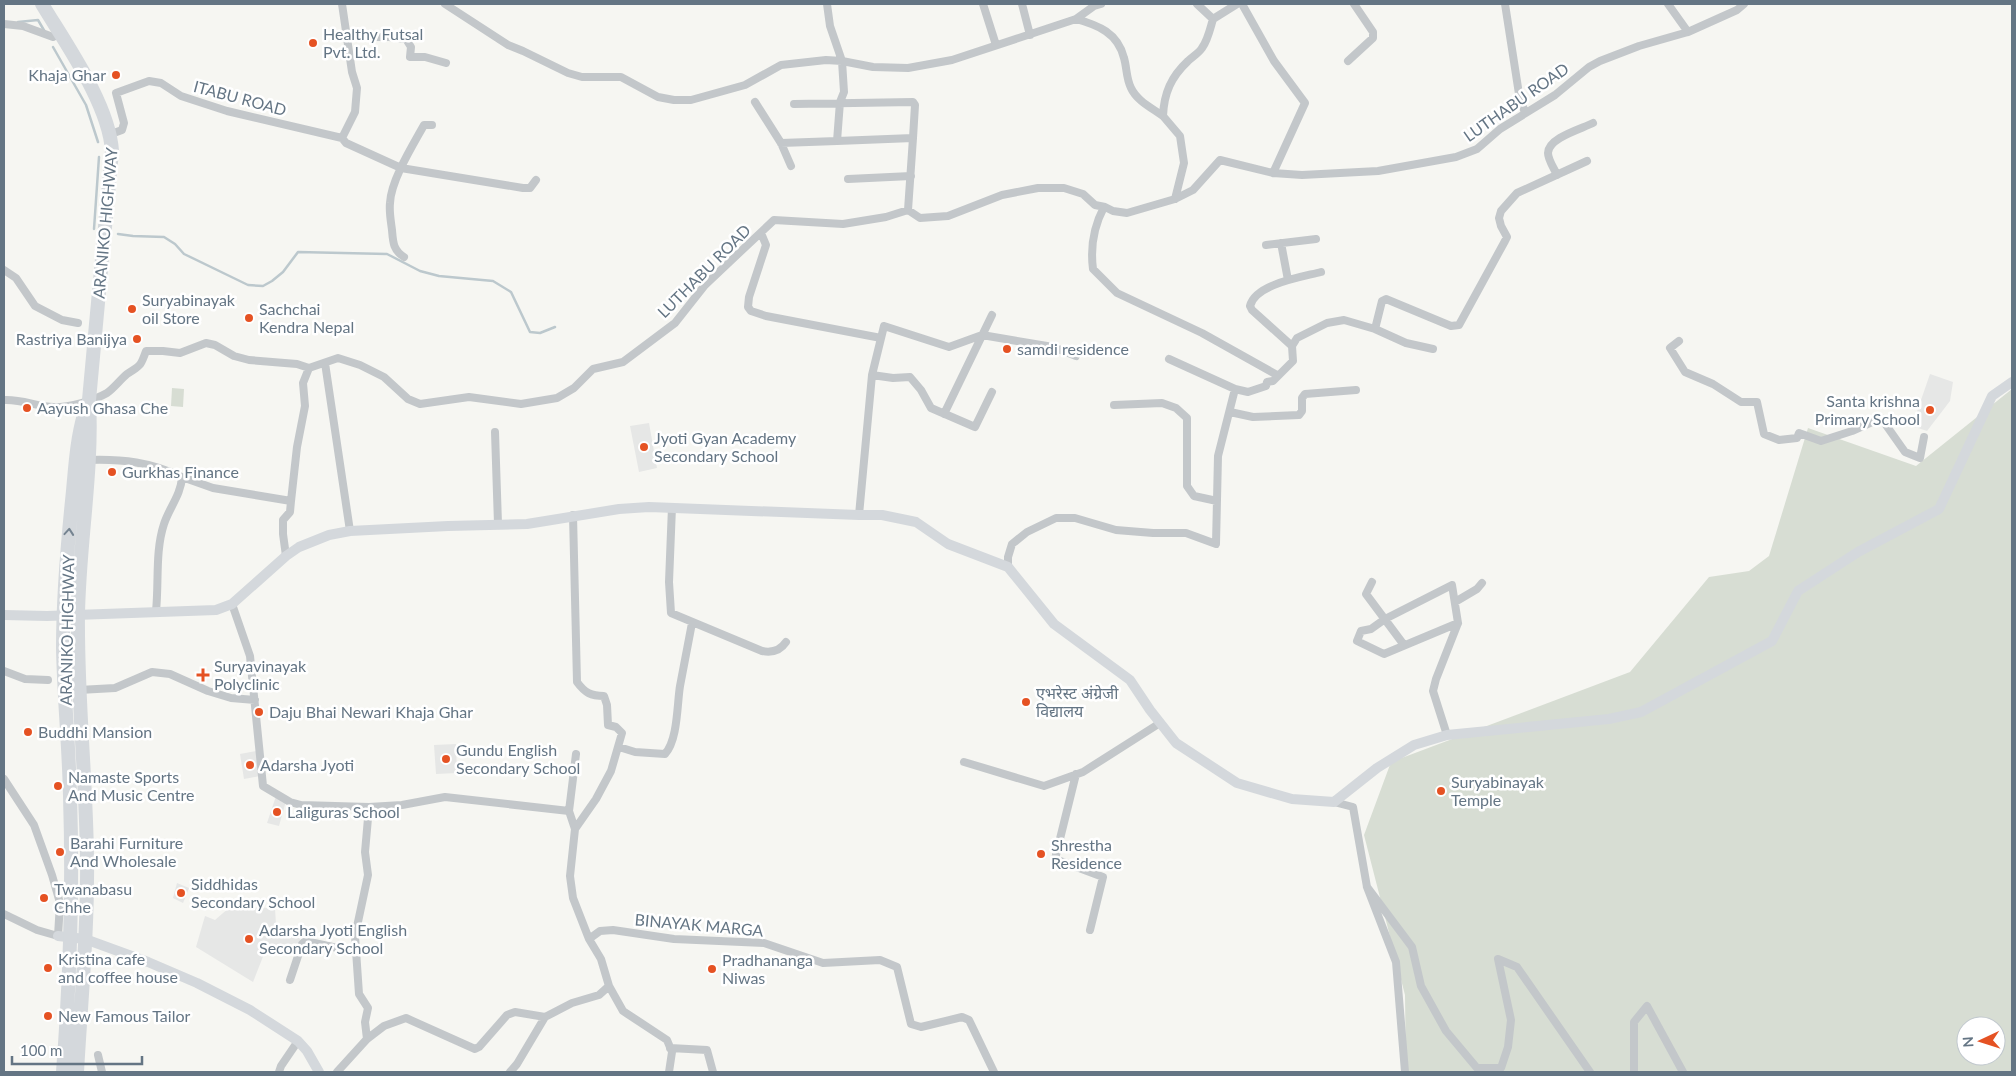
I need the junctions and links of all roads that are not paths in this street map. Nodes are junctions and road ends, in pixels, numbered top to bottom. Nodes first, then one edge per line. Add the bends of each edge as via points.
1 (42, 4) edge
2 (342, 4) edge
3 (445, 4) edge
4 (827, 4) edge
5 (983, 4) edge
6 (1022, 4) edge
7 (1101, 4) edge
8 (1197, 4) edge
9 (1237, 4) edge
10 (1242, 4) edge
11 (1354, 4) edge
12 (1504, 4) edge
13 (1668, 4) edge
14 (1744, 4) edge
15 (1076, 19) junction
16 (1213, 19) junction
17 (4, 24) edge
18 (1688, 32) junction
19 (60, 33) junction
20 (1030, 35) junction
21 (346, 37) junction
22 (996, 45) junction
23 (410, 57) junction
24 (842, 61) junction
25 (1348, 61) dead end
26 (446, 63) dead end
27 (409, 66) dead end
28 (755, 102) dead end
29 (840, 102) junction
30 (794, 104) dead end
31 (1525, 113) junction
32 (1163, 116) junction
33 (1593, 123) dead end
34 (432, 125) dead end
35 (110, 134) junction
36 (342, 138) junction
37 (913, 138) junction
38 (837, 140) junction
39 (781, 143) junction
40 (1587, 161) dead end
41 (791, 166) dead end
42 (401, 168) junction
43 (1273, 173) junction
44 (1557, 175) junction
45 (910, 176) junction
46 (848, 179) dead end
47 (536, 180) dead end
48 (1175, 200) junction
49 (1104, 207) junction
50 (908, 210) junction
51 (761, 233) junction
52 (1316, 239) dead end
53 (1281, 243) junction
54 (1266, 245) dead end
55 (404, 257) dead end
56 (4, 270) edge
57 (1321, 272) dead end
58 (1288, 280) junction
59 (992, 315) dead end
60 (78, 323) dead end
61 (1375, 329) junction
62 (982, 336) junction
63 (881, 338) junction
64 (1679, 341) dead end
65 (1292, 346) junction
66 (1432, 349) dead end
67 (1076, 356) dead end
68 (1169, 359) dead end
69 (325, 362) junction
70 (309, 368) junction
71 (872, 375) junction
72 (1277, 376) junction
73 (2012, 382) edge
74 (1235, 389) junction
75 (1356, 390) dead end
76 (992, 392) dead end
77 (4, 400) edge
78 (89, 400) junction
79 (1114, 405) dead end
80 (1230, 412) junction
81 (944, 414) junction
82 (495, 432) dead end
83 (1924, 437) dead end
84 (88, 460) junction
85 (182, 477) junction
86 (291, 501) junction
87 (1217, 501) junction
88 (672, 507) junction
89 (573, 515) junction
90 (858, 515) junction
91 (498, 524) junction
92 (350, 532) junction
93 (286, 556) junction
94 (1008, 567) junction
95 (1372, 582) dead end
96 (1482, 583) dead end
97 (1455, 602) junction
98 (232, 604) junction
99 (156, 611) junction
100 (4, 615) edge
101 (78, 615) junction
102 (64, 616) junction
103 (1385, 619) junction
104 (692, 623) junction
105 (1458, 624) junction
106 (786, 642) dead end
107 (1404, 646) junction
108 (4, 671) edge
109 (48, 680) dead end
110 (79, 690) junction
111 (255, 700) junction
112 (1160, 723) junction
113 (1447, 735) junction
114 (619, 747) junction
115 (576, 754) dead end
116 (964, 762) dead end
117 (1076, 774) junction
118 (4, 779) edge
119 (1334, 802) junction
120 (369, 807) junction
121 (569, 810) junction
122 (575, 829) junction
123 (1367, 887) junction
124 (4, 914) edge
125 (1090, 930) dead end
126 (64, 937) junction
127 (85, 939) junction
128 (589, 939) junction
129 (356, 952) junction
130 (290, 980) dead end
131 (609, 986) junction
132 (545, 1017) junction
133 (367, 1039) junction
134 (298, 1041) junction
135 (670, 1048) junction
136 (98, 1055) dead end
137 (63, 1072) edge
138 (77, 1072) edge
139 (102, 1072) edge
140 (279, 1072) edge
141 (319, 1072) edge
142 (336, 1072) edge
143 (510, 1072) edge
144 (669, 1072) edge
145 (713, 1072) edge
146 (994, 1072) edge
147 (1405, 1072) edge
148 (1590, 1072) edge
149 (1634, 1072) edge
150 (1683, 1072) edge

1 - 19 highway, ARANIKO HIGHWAY
2 - 21 street
3 - 24 street via 508,46 568,73 621,77 658,97 674,100 691,100 745,85 781,65
4 - 24 street via 830,26
5 - 22 street
6 - 20 street
7 - 15 street
8 - 16 street
9 - 16 street
10 - 43 street via 1274,60 1305,102
11 - 25 street via 1373,32 1373,38
12 - 31 street
13 - 18 street
14 - 18 street, LUTHABU ROAD
15 - 20 street
15 - 32 street via 1098,26 1113,36 1124,58 1131,89 1140,100
16 - 32 street via 1202,49 1174,77 1164,98
17 - 19 street via 23,26 53,38
18 - 31 street, LUTHABU ROAD via 1600,61
19 - 35 highway, ARANIKO HIGHWAY via 99,101
20 - 22 street
21 - 23 street via 406,40 411,47
21 - 36 street via 357,103
22 - 24 street via 952,60 908,68
23 - 26 street
23 - 27 street
24 - 29 street via 844,92
28 - 39 street
29 - 30 street
29 - 37 street via 913,102
29 - 38 street
31 - 43 street, LUTHABU ROAD via 1478,149 1456,157 1378,171 1302,175
32 - 48 street via 1180,136 1184,163
33 - 44 street via 1550,144 1549,159
34 - 42 street via 424,125
35 - 36 street, ITABU ROAD via 122,130 124,123 116,93 149,81 161,83 181,96 227,111
35 - 78 highway, ARANIKO HIGHWAY via 110,188
36 - 42 street via 346,143
37 - 38 street
37 - 45 street
38 - 39 street
39 - 41 street
40 - 44 street
42 - 47 street via 523,188 530,188
42 - 55 street via 390,203 394,247
43 - 48 street, LUTHABU ROAD via 1220,160 1193,190
44 - 61 street via 1517,192 1501,211 1499,218 1507,237 1459,325 1452,326 1386,299 1382,301
45 - 46 street
45 - 50 street
48 - 49 street, LUTHABU ROAD via 1127,213
49 - 50 street, LUTHABU ROAD via 1095,205 1083,194 1064,188 1038,188 1002,195 948,216 920,218
49 - 72 street via 1093,235 1093,268 1117,293 1202,333
50 - 51 street, LUTHABU ROAD via 843,224 774,220
51 - 63 street via 766,245 749,297 751,311
51 - 69 street, LUTHABU ROAD via 705,285 675,323 623,362 593,369 574,388 557,398 521,404 469,397 420,404 408,399 384,377 360,365 338,358
52 - 53 street
53 - 54 street
53 - 58 street
56 - 60 street via 16,278 35,306 62,320
57 - 58 street
58 - 65 street via 1258,294 1250,306
59 - 62 street
61 - 65 street via 1344,320 1327,323 1297,338
61 - 66 street via 1406,343
62 - 63 street via 949,347 884,326
62 - 67 street via 1053,347
62 - 81 street
63 - 71 street
64 - 83 street via 1670,348 1685,372 1713,384 1741,402 1757,402 1764,434 1779,440 1797,438 1799,433 1821,441 1881,418 1905,452 1920,458
65 - 72 street via 1293,360
68 - 74 street
69 - 70 street, LUTHABU ROAD
69 - 92 street
70 - 78 street via 249,360 206,343 180,353 146,352 136,370 128,373 107,393
70 - 86 street via 303,383 305,406
71 - 81 street via 910,377 930,408
71 - 90 street
72 - 74 street via 1260,389 1248,392
73 - 113 main road via 1992,396 1939,510 1858,552 1798,591 1772,641 1641,712 1610,719
74 - 80 street
75 - 80 street via 1306,394 1302,398 1299,415 1253,417
76 - 81 street via 975,428
77 - 78 street via 24,400 53,407
78 - 84 highway, ARANIKO HIGHWAY
102 -> 78 highway, ARANIKO HIGHWAY via 76,460
79 - 87 street via 1162,404 1176,408 1186,418 1187,486 1194,496
80 - 87 street via 1218,456
82 - 91 street
84 - 85 street via 118,459 153,466
84 - 101 highway, ARANIKO HIGHWAY
85 - 86 street via 213,488
85 - 99 street via 160,544
86 - 93 street via 290,512 283,520
87 - 94 street via 1216,544 1186,533 1116,530 1075,518 1056,518 1027,532 1012,544
88 - 89 main road
88 - 90 main road
88 - 104 street via 671,613
89 - 91 main road via 528,524
89 - 114 street via 578,682 584,691 604,696 608,725 622,733
90 - 94 main road via 882,514 916,522 948,544
91 - 92 main road
92 - 93 main road via 312,541
93 - 98 main road
94 - 112 main road via 1054,624 1130,680
95 - 103 street via 1366,594
96 - 97 street
97 - 103 street via 1452,585
97 - 105 street
98 - 99 main road via 216,610
98 - 111 street via 250,656
99 - 101 main road
100 - 102 main road
101 - 102 main road
101 - 110 highway, ARANIKO HIGHWAY
102 - 126 highway, ARANIKO HIGHWAY via 70,794
103 - 107 street
103 - 107 street via 1371,629 1361,631 1357,641 1384,654
104 - 106 street via 762,651 777,651
104 - 114 street via 669,750 665,754 635,752
105 - 107 street
105 - 113 street via 1433,691
108 - 109 street via 25,679
110 - 111 street via 115,688 152,672 170,674 230,698
110 - 127 highway, ARANIKO HIGHWAY via 86,794
111 - 120 street via 263,786 290,802 302,805
112 - 117 street
112 - 119 main road via 1176,743 1238,783 1292,799
113 - 119 main road via 1414,745 1377,768
114 - 122 street via 603,786
115 - 121 street
116 - 117 street via 1044,786
117 - 125 street via 1054,859 1103,877
118 - 126 street via 34,825 60,904
119 - 123 street via 1353,807
120 - 121 street via 445,797
120 - 129 street via 365,852 368,875 355,936
121 - 122 street
122 - 128 street via 571,883 573,898
123 - 147 street via 1396,962
123 - 148 street via 1412,947 1422,986 1446,1031 1477,1068 1501,1068 1508,1047 1511,1020 1498,959 1517,967
124 - 126 street via 37,930
126 - 127 main road
126 - 137 highway, ARANIKO HIGHWAY via 70,978
127 - 134 main road via 197,983 250,1010
127 - 138 highway, ARANIKO HIGHWAY
128 - 131 street via 601,959
128 - 146 street, BINAYAK MARGA via 600,931 613,930 674,939 764,943 823,963 880,960 897,967 911,1024 921,1028 962,1017 969,1020
129 - 130 street via 305,941
129 - 133 street via 359,994 368,1008 365,1022
131 - 132 street via 598,995 572,1003
131 - 135 street via 622,1011 667,1040
132 - 133 street via 515,1012 507,1015 475,1049 406,1018 384,1026
132 - 143 street
133 - 142 street
134 - 140 street
134 - 141 main road
135 - 144 street
135 - 145 street via 707,1050
136 - 139 street
149 - 150 street via 1634,1022 1646,1006

